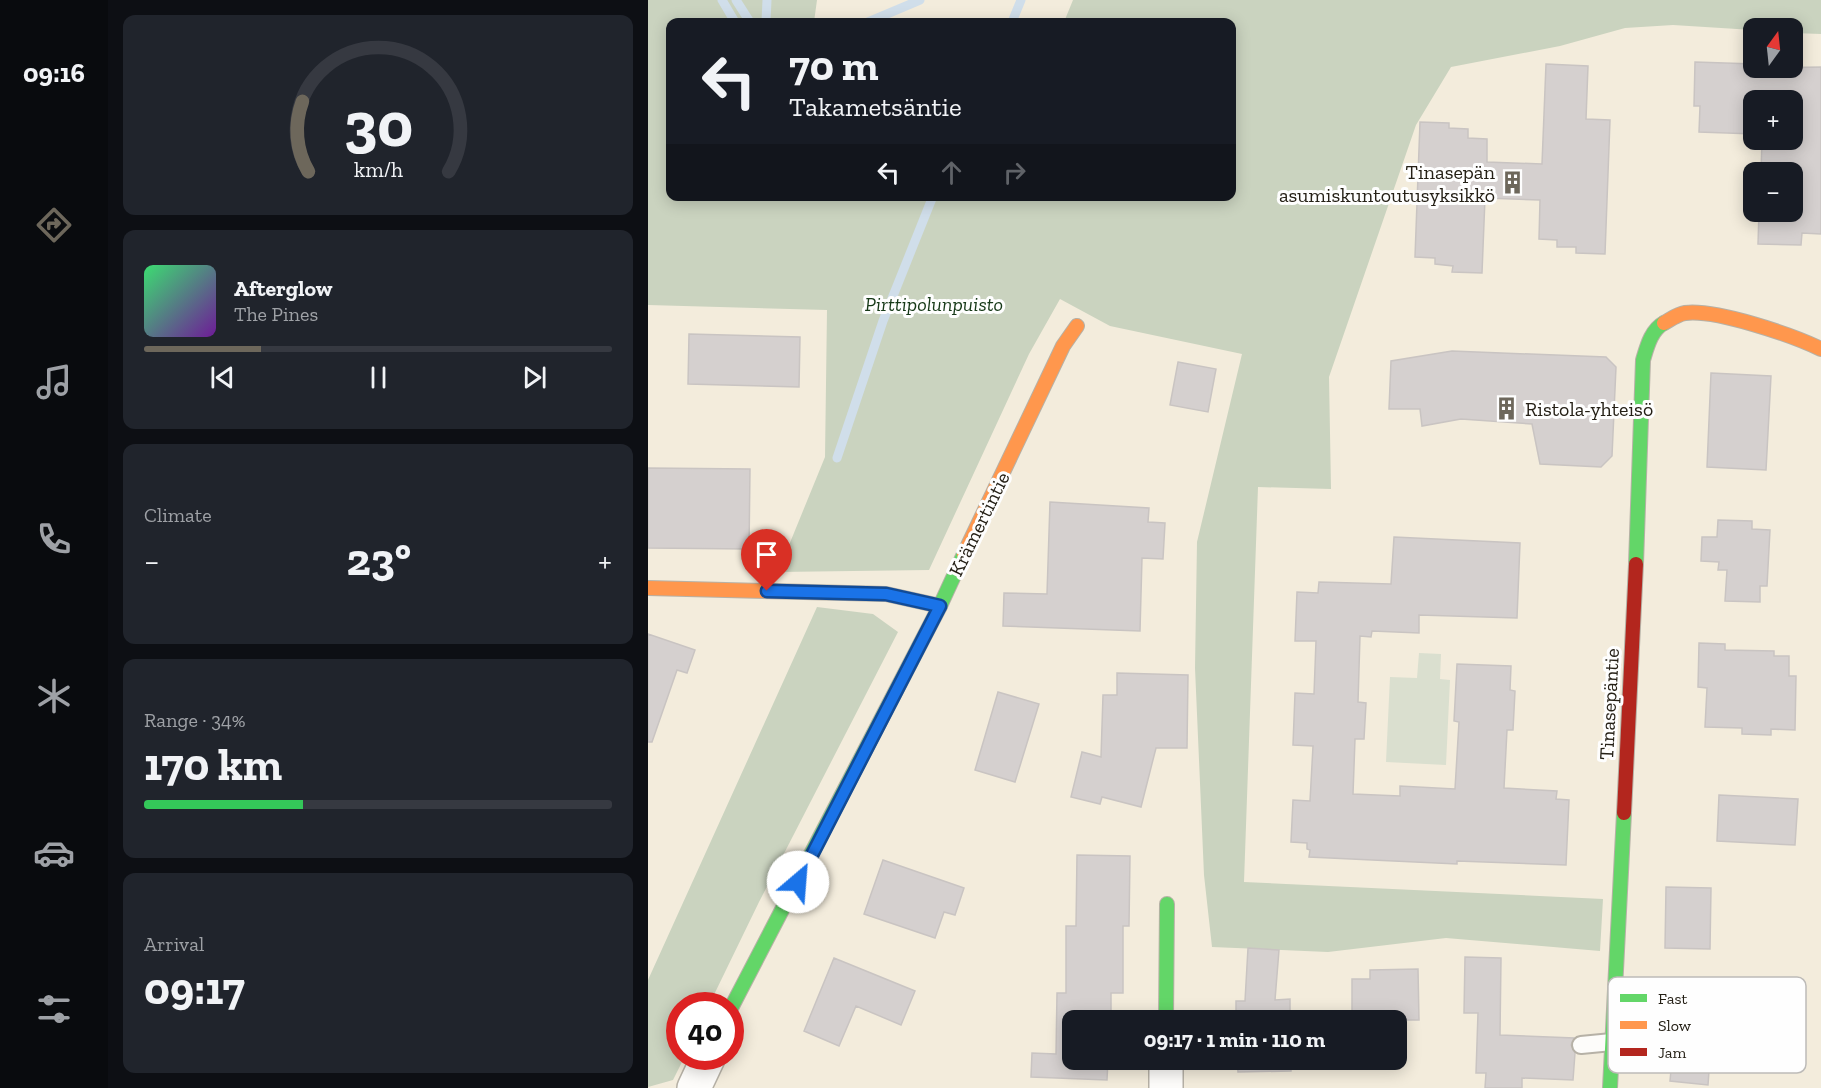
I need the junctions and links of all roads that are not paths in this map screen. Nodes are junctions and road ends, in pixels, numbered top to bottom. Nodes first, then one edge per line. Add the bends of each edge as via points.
1 (1077, 326) dead end
2 (1821, 349) edge
3 (648, 588) edge
4 (940, 606) junction
5 (1167, 904) dead end
6 (1615, 977) edge
7 (739, 992) edge
8 (1166, 1010) edge
9 (1608, 1042) edge
10 (1581, 1045) dead end
11 (702, 1070) edge
12 (1166, 1070) edge
13 (1611, 1073) edge
14 (694, 1088) edge
15 (1166, 1088) edge
16 (1610, 1088) edge

1 - 4 street, Krämertintie via 1063,346
2 - 6 street, Tinasepäntie via 1701,312 1682,313 1658,326 1649,342 1644,360
3 - 4 street via 886,594
4 - 7 street, Krämertintie
5 - 8 street
9 - 10 lane
11 - 14 street
12 - 15 street
13 - 16 street, Tinasepäntie

